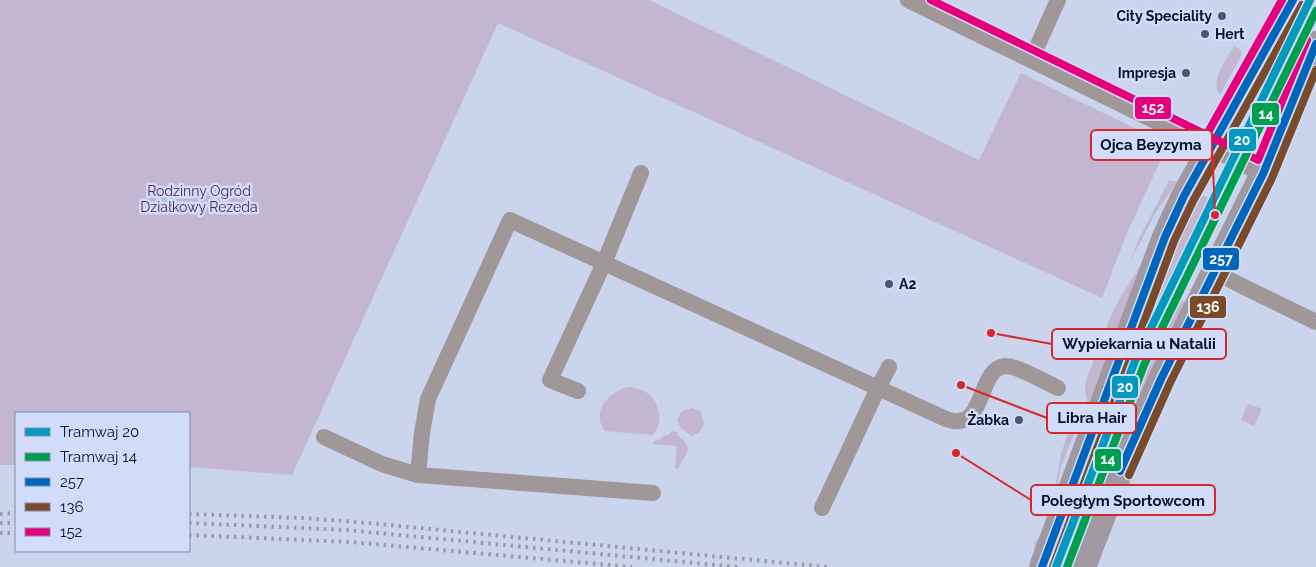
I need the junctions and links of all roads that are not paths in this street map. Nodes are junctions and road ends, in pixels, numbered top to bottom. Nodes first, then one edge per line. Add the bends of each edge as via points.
1 (908, 0) edge
2 (1058, 0) edge
3 (1293, 0) edge
4 (1316, 44) edge
5 (1032, 60) junction
6 (1211, 148) junction
7 (641, 173) dead end
8 (1263, 174) junction
9 (604, 263) junction
10 (1215, 272) junction
11 (1316, 322) edge
12 (889, 367) dead end
13 (878, 388) junction
14 (1058, 388) dead end
15 (578, 391) dead end
16 (324, 436) dead end
17 (418, 474) junction
18 (653, 493) dead end
19 (822, 508) dead end
20 (1042, 567) edge
21 (1083, 567) edge

1 - 5 street
2 - 5 street
3 - 6 main road
4 - 8 main road
5 - 6 street
6 - 8 street
6 - 20 main road via 1184,196 1155,262
7 - 9 street
8 - 10 main road
9 - 13 street
9 - 15 street via 550,380
9 - 17 street via 510,220 428,399
10 - 11 street
10 - 21 main road via 1161,379 1114,484
12 - 13 street
13 - 14 street via 957,421 973,413 992,374 1000,367 1012,366
13 - 19 street
16 - 17 street via 382,464
17 - 18 street

